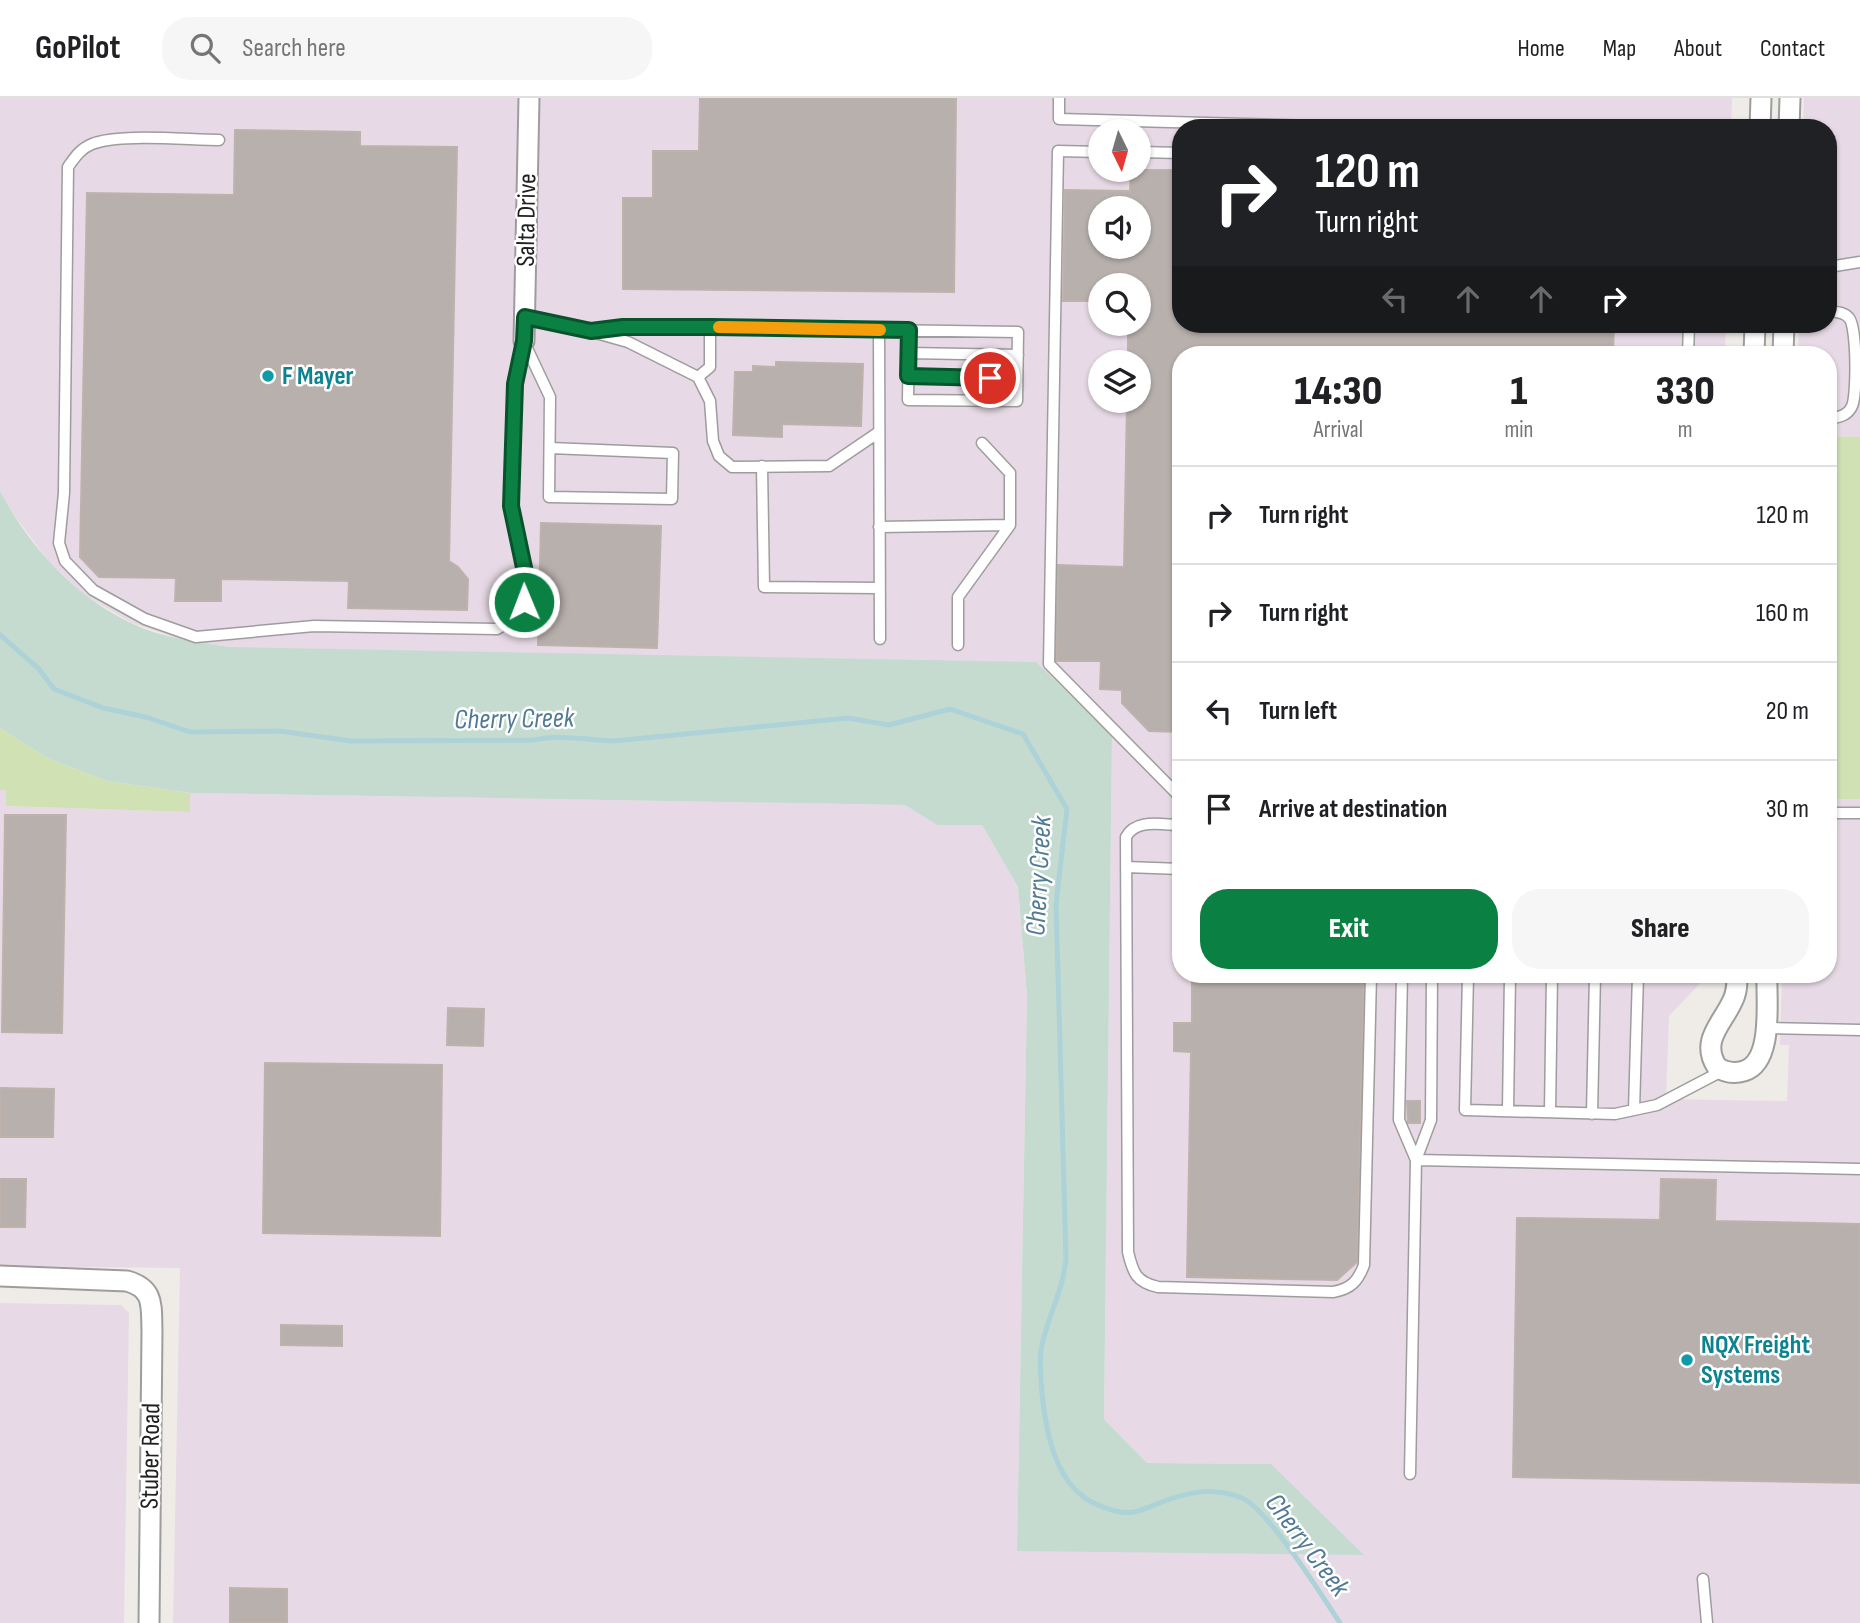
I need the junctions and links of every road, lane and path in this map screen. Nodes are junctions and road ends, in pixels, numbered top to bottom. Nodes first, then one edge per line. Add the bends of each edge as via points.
1 (529, 98) edge
2 (1059, 98) edge
3 (1761, 98) edge
4 (1790, 98) edge
5 (1760, 119) edge
6 (1789, 119) edge
7 (1172, 122) edge
8 (219, 140) dead end
9 (1088, 152) edge
10 (1152, 152) edge
11 (1172, 153) edge
12 (1860, 262) edge
13 (1837, 266) edge
14 (1837, 312) edge
15 (525, 317) junction
16 (710, 327) junction
17 (878, 330) junction
18 (909, 330) junction
19 (591, 331) junction
20 (524, 341) junction
21 (909, 353) junction
22 (1018, 355) junction
23 (908, 376) junction
24 (698, 377) junction
25 (1017, 379) junction
26 (1837, 418) edge
27 (879, 432) junction
28 (982, 443) dead end
29 (550, 448) junction
30 (762, 467) junction
31 (1010, 525) junction
32 (879, 527) junction
33 (879, 588) junction
34 (880, 639) dead end
35 (958, 645) dead end
36 (1172, 789) edge
37 (1837, 813) edge
38 (1860, 813) edge
39 (1172, 825) edge
40 (1126, 867) junction
41 (1172, 869) edge
42 (1371, 983) edge
43 (1402, 983) edge
44 (1432, 983) edge
45 (1468, 983) edge
46 (1510, 983) edge
47 (1552, 983) edge
48 (1595, 983) edge
49 (1638, 983) edge
50 (1736, 983) edge
51 (1767, 983) edge
52 (1765, 1028) junction
53 (1860, 1030) edge
54 (1722, 1070) junction
55 (1634, 1110) junction
56 (1508, 1111) junction
57 (1550, 1112) junction
58 (1592, 1114) junction
59 (1416, 1160) junction
60 (1860, 1169) edge
61 (0, 1276) edge
62 (1410, 1474) dead end
63 (1703, 1579) dead end
64 (149, 1623) edge
65 (1707, 1623) edge

1 - 15 street, Salta Drive
2 - 7 lane via 1059,119
3 - 5 street
4 - 6 street
8 - 20 lane via 93,143 79,151 68,167 64,493 59,543 65,561 93,590 145,619 197,636 314,626 497,629 516,618 524,602 526,577 511,506 515,384
9 - 36 lane via 1058,152 1049,664
10 - 11 lane
12 - 13 lane
14 - 26 lane via 1851,319 1854,331 1852,406
15 - 19 lane
15 - 20 street, Salta Drive
16 - 17 lane
16 - 19 lane
16 - 24 lane via 710,367
17 - 18 lane
17 - 27 lane
18 - 21 lane
18 - 22 lane via 1018,332
19 - 24 lane via 628,342
20 - 29 lane via 550,397
21 - 22 lane
21 - 23 lane
22 - 25 lane
23 - 25 lane
23 - 25 lane via 908,400 1017,401
24 - 30 lane via 710,401 719,456 732,467
27 - 30 lane via 829,466
27 - 32 lane
28 - 31 lane via 1010,473
29 - 29 lane via 673,453 672,499 549,497
30 - 33 lane via 764,587
31 - 32 lane
31 - 35 lane via 958,597
32 - 33 lane
33 - 34 lane
37 - 38 lane
39 - 40 lane via 1134,826 1126,837
40 - 41 lane
40 - 42 lane via 1128,1252 1137,1277 1146,1284 1333,1292 1359,1278 1364,1265
43 - 59 lane via 1399,1120
44 - 59 lane via 1431,1120
45 - 56 lane via 1465,1110
46 - 56 lane
47 - 57 lane
48 - 58 lane
49 - 55 lane
50 - 54 street via 1732,1002 1711,1040 1713,1061
51 - 52 street
52 - 53 lane
52 - 54 street via 1762,1054 1752,1068 1731,1073
54 - 55 lane via 1657,1105
55 - 58 lane
56 - 57 lane
57 - 58 lane
59 - 60 lane
59 - 62 lane
61 - 64 street, Stuber Road via 103,1278 138,1284 150,1299
63 - 65 lane

